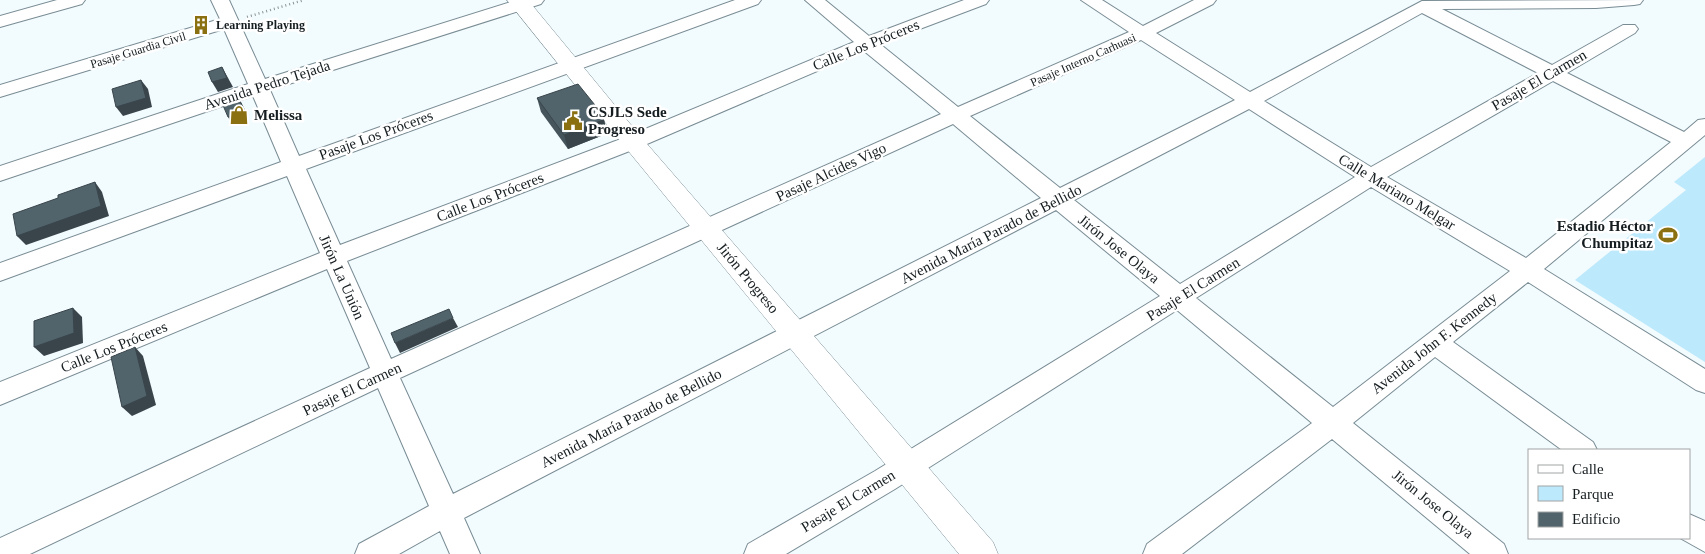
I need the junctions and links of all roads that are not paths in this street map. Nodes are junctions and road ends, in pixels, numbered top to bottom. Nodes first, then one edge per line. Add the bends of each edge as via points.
1 (76, 0) edge
2 (220, 0) edge
3 (752, 0) edge
4 (814, 0) edge
5 (980, 0) edge
6 (1090, 0) edge
7 (1208, 0) edge
8 (1634, 0) edge
9 (524, 2) edge
10 (1422, 6) junction
11 (0, 22) edge
12 (229, 22) junction
13 (1628, 29) dead end
14 (1143, 33) junction
15 (867, 43) junction
16 (571, 65) junction
17 (1552, 73) junction
18 (259, 87) junction
19 (0, 91) edge
20 (1249, 101) junction
21 (956, 115) junction
22 (1705, 125) edge
23 (1685, 141) junction
24 (633, 142) junction
25 (293, 165) junction
26 (0, 174) edge
27 (1371, 178) junction
28 (1058, 199) junction
29 (707, 229) junction
30 (333, 257) junction
31 (1528, 270) junction
32 (0, 272) edge
33 (1179, 298) junction
34 (795, 334) junction
35 (1435, 343) junction
36 (385, 373) junction
37 (1705, 382) edge
38 (0, 394) edge
39 (1333, 423) junction
40 (1582, 449) edge
41 (907, 466) junction
42 (445, 513) junction
43 (1690, 527) edge
44 (1705, 538) edge
45 (0, 554) edge
46 (370, 554) edge
47 (464, 554) edge
48 (759, 554) edge
49 (981, 554) edge
50 (1158, 554) edge
51 (1494, 554) edge

1 - 11 street
2 - 12 street, Jirón La Unión
3 - 16 street, Pasaje Los Próceres
4 - 15 street, Jirón Jose Olaya
5 - 15 street, Calle Los Próceres
6 - 14 street, Calle Mariano Melgar
7 - 14 street, Pasaje Interno Carhuasi
8 - 10 street, Avenida María Parado de Bellido
9 - 16 street, Jirón Progreso
9 - 18 street, Avenida Pedro Tejada
10 - 17 street
10 - 20 street, Avenida María Parado de Bellido
12 - 18 street, Jirón La Unión
12 - 19 street, Pasaje Guardia Civil
13 - 17 street, Pasaje El Carmen
14 - 20 street, Calle Mariano Melgar
14 - 21 street, Pasaje Interno Carhuasi
15 - 21 street, Jirón Jose Olaya
15 - 24 street, Calle Los Próceres
16 - 24 street, Jirón Progreso
16 - 25 street, Pasaje Los Próceres
17 - 23 street
17 - 27 street, Pasaje El Carmen
18 - 25 street, Jirón La Unión
18 - 26 street, Avenida Pedro Tejada
20 - 27 street, Calle Mariano Melgar
20 - 28 street, Avenida María Parado de Bellido
21 - 28 street, Jirón Jose Olaya
21 - 29 street, Pasaje Alcides Vigo
22 - 23 street, Avenida John F. Kennedy
23 - 31 street, Avenida John F. Kennedy
24 - 29 street, Jirón Progreso
24 - 30 street, Calle Los Próceres
25 - 30 street, Jirón La Unión
25 - 32 street, Pasaje Los Próceres
27 - 31 street, Calle Mariano Melgar
27 - 33 street, Pasaje El Carmen
28 - 33 street, Jirón Jose Olaya
28 - 34 street, Avenida María Parado de Bellido
29 - 34 street, Jirón Progreso
29 - 36 street, Pasaje El Carmen
30 - 36 street, Jirón La Unión
30 - 38 street, Calle Los Próceres
31 - 35 street, Avenida John F. Kennedy
31 - 37 street, Calle Mariano Melgar
33 - 39 street, Jirón Jose Olaya
33 - 41 street, Pasaje El Carmen
34 - 41 street, Jirón Progreso
34 - 42 street, Avenida María Parado de Bellido
35 - 39 street, Avenida John F. Kennedy
35 - 40 street
36 - 42 street, Jirón La Unión
36 - 45 street, Pasaje El Carmen
39 - 50 street, Avenida John F. Kennedy
39 - 51 street, Jirón Jose Olaya
41 - 48 street, Pasaje El Carmen
41 - 49 street, Jirón Progreso
42 - 46 street, Avenida María Parado de Bellido
42 - 47 street, Jirón La Unión
43 - 44 street

